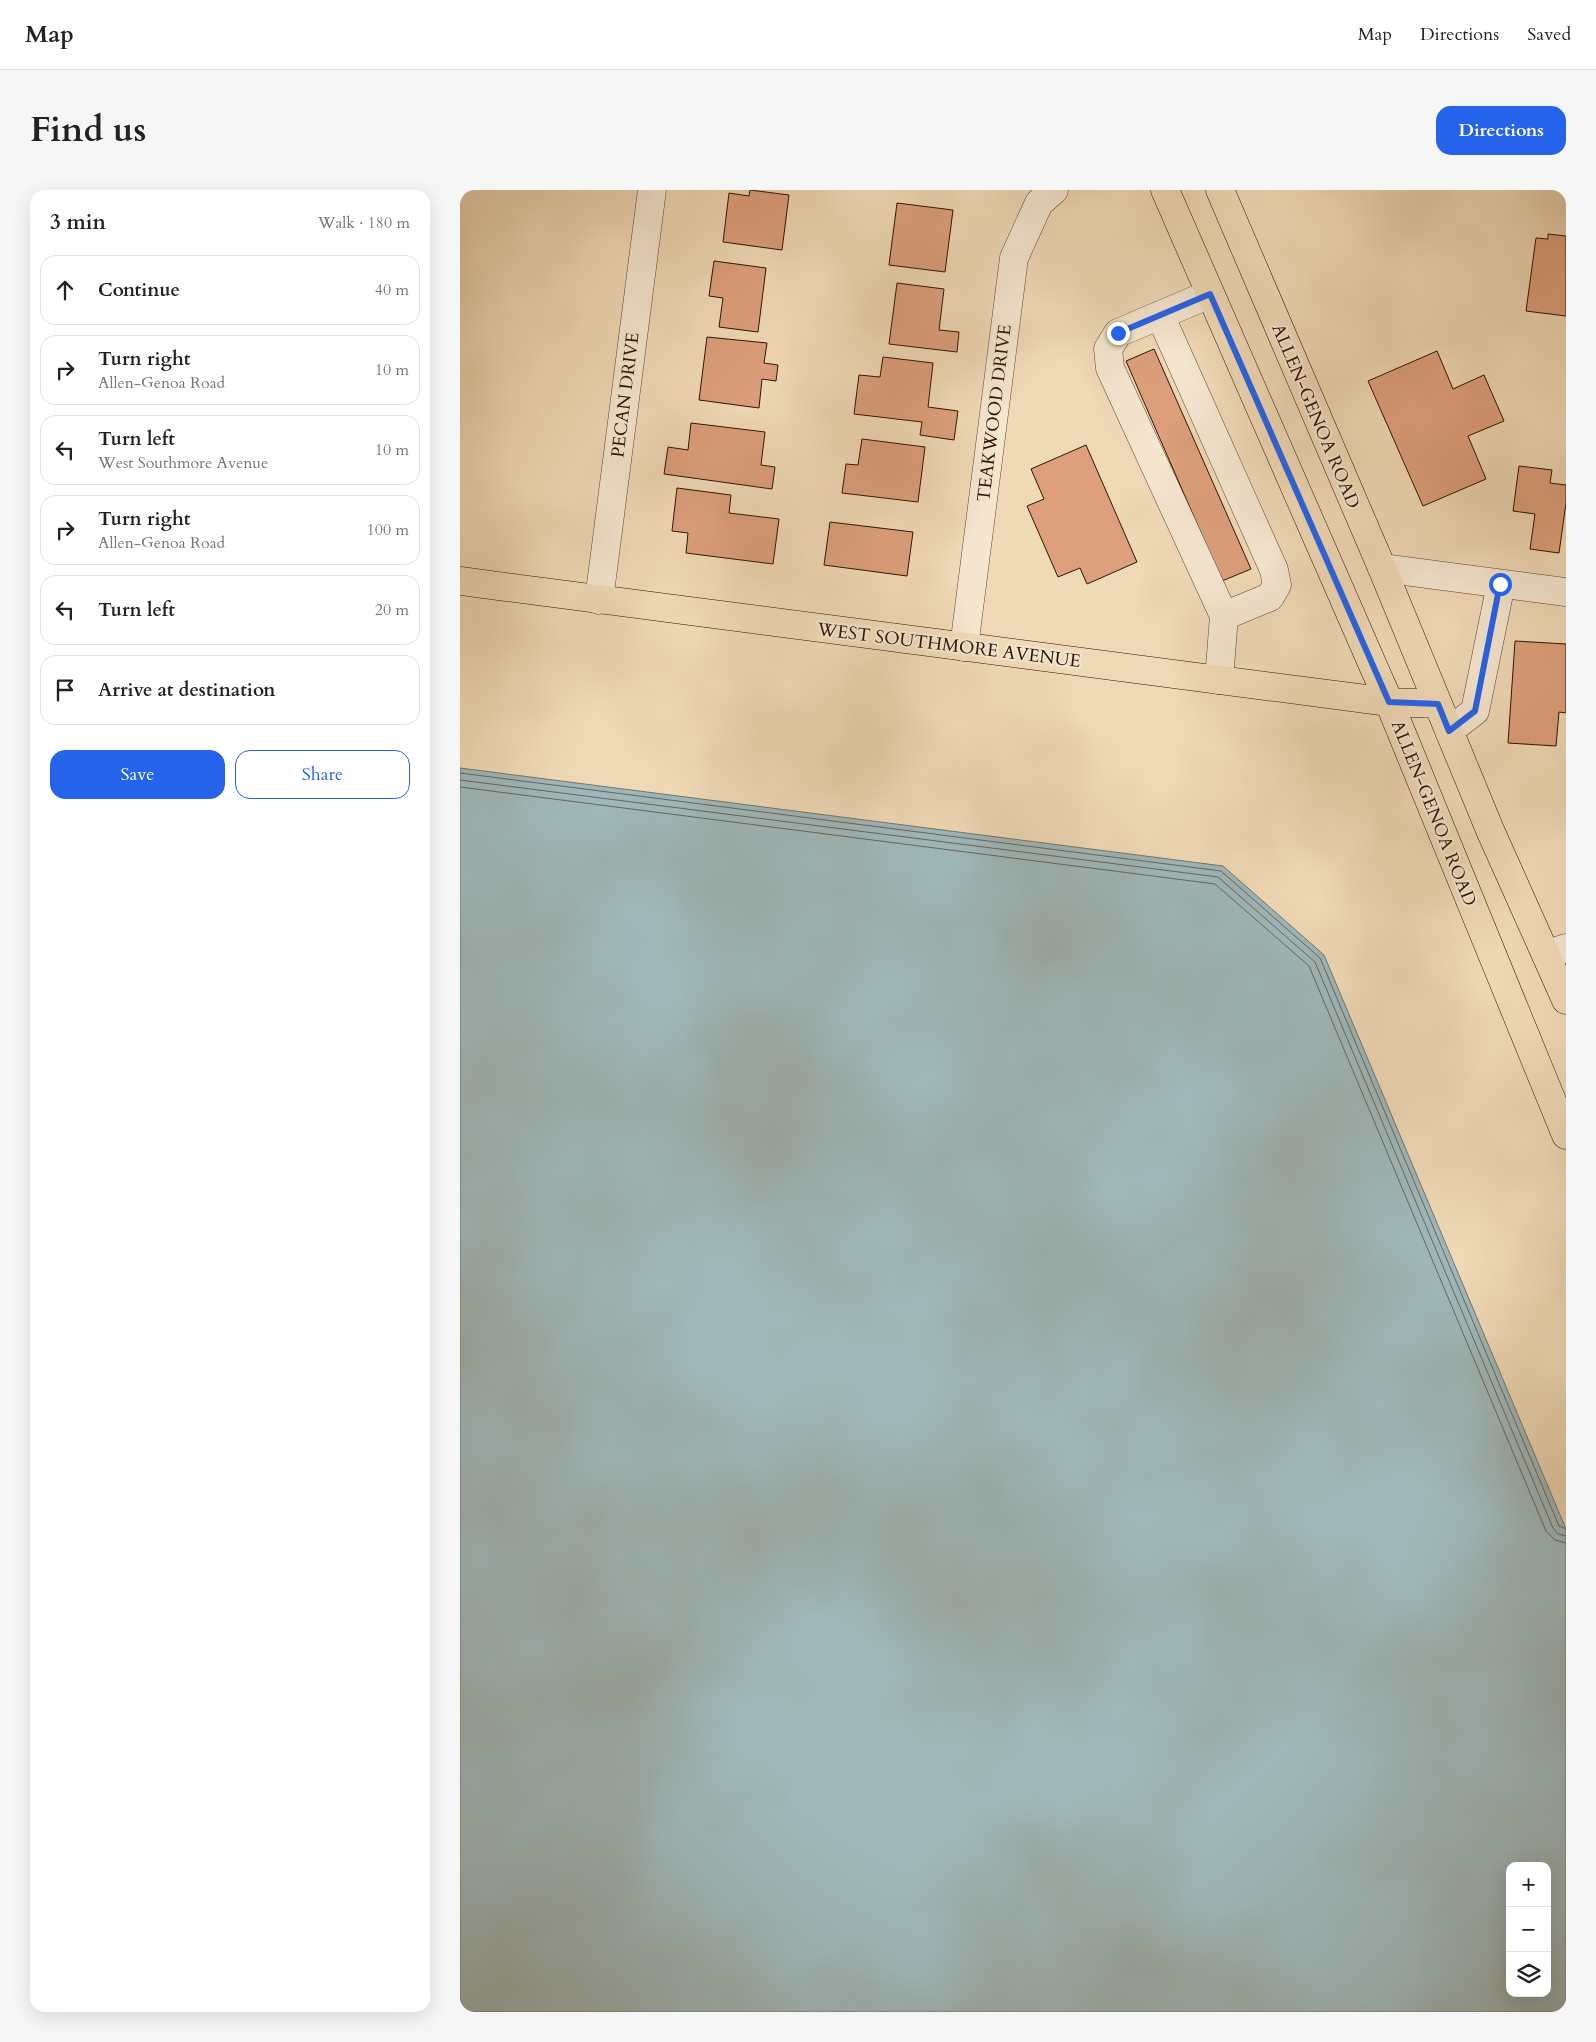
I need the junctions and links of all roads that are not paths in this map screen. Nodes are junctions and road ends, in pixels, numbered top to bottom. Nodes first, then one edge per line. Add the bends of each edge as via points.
1 (652, 190) edge
2 (1054, 190) edge
3 (1165, 190) edge
4 (1220, 190) edge
5 (1210, 294) junction
6 (1160, 315) junction
7 (1382, 568) junction
8 (460, 581) edge
9 (1500, 584) junction
10 (1566, 592) edge
11 (599, 600) junction
12 (1224, 616) junction
13 (964, 646) junction
14 (1219, 680) junction
15 (1389, 702) junction
16 (1438, 704) junction
17 (1449, 731) junction
18 (1556, 951) edge
19 (1566, 1000) edge
20 (1558, 1094) edge
21 (1566, 1135) edge

1 - 11 street, PECAN DRIVE
2 - 13 street, TEAKWOOD DRIVE via 1039,203 1014,258
3 - 5 main road, ALLEN-GENOA ROAD
4 - 7 main road, ALLEN-GENOA ROAD
5 - 6 street
5 - 15 main road, ALLEN-GENOA ROAD
6 - 12 street via 1118,333 1108,349 1110,368
6 - 12 street via 1274,570 1277,585 1270,597
7 - 9 street
7 - 16 main road, ALLEN-GENOA ROAD
8 - 11 main road, WEST SOUTHMORE AVENUE
9 - 10 street
9 - 17 street via 1475,711
11 - 13 main road, WEST SOUTHMORE AVENUE
12 - 14 street
13 - 14 main road, WEST SOUTHMORE AVENUE
14 - 15 main road, WEST SOUTHMORE AVENUE
15 - 16 main road, WEST SOUTHMORE AVENUE
15 - 20 main road, ALLEN-GENOA ROAD
16 - 17 main road, ALLEN-GENOA ROAD
17 - 18 main road, ALLEN-GENOA ROAD via 1490,830
18 - 19 main road, ALLEN-GENOA ROAD
20 - 21 main road, ALLEN-GENOA ROAD

